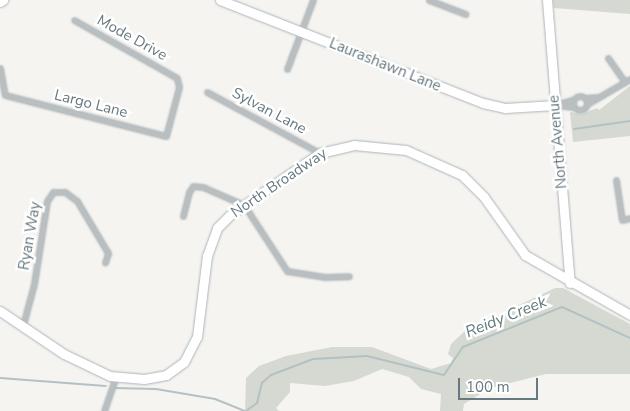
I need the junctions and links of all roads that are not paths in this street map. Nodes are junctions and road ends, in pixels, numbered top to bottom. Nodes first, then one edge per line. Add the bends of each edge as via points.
1 (220, 0) edge
2 (313, 0) edge
3 (429, 0) edge
4 (547, 0) edge
5 (465, 14) dead end
6 (74, 20) dead end
7 (302, 31) junction
8 (608, 58) dead end
9 (0, 68) edge
10 (287, 69) dead end
11 (628, 81) edge
12 (207, 92) dead end
13 (573, 100) junction
14 (586, 101) junction
15 (555, 105) junction
16 (574, 107) junction
17 (168, 133) joint
18 (320, 153) junction
19 (616, 180) dead end
20 (244, 205) junction
21 (183, 216) dead end
22 (630, 218) edge
23 (105, 263) dead end
24 (349, 276) dead end
25 (570, 283) junction
26 (0, 311) edge
27 (630, 315) edge
28 (22, 325) junction
29 (116, 377) junction
30 (104, 411) edge

1 - 7 street, Laurashawn Lane
2 - 7 street
3 - 5 street
4 - 15 street, North Avenue
6 - 17 street, Mode Drive via 177,78 179,87
7 - 10 street
7 - 15 street, Laurashawn Lane via 483,103 505,108
8 - 11 street
9 - 17 street, Largo Lane via 5,95 166,136
11 - 14 street
12 - 18 street, Sylvan Lane
13 - 14 street via 578,96
13 - 15 street
13 - 16 street
14 - 16 street via 580,110
15 - 16 street
15 - 25 street, North Avenue
18 - 20 street, North Broadway
18 - 25 street, North Broadway via 341,146 380,146 406,150 445,165 473,185 525,255
19 - 22 street via 622,220
20 - 21 street via 193,186
20 - 24 street via 287,271 324,277
20 - 29 street, North Broadway via 223,221 211,241 197,337 190,354 176,370 166,375 144,380
23 - 28 street, Ryan Way via 108,254 77,201 65,192 53,192 47,201 36,275
25 - 27 street, North Broadway
26 - 28 street, North Broadway
28 - 29 street, North Broadway via 77,362
29 - 30 street

